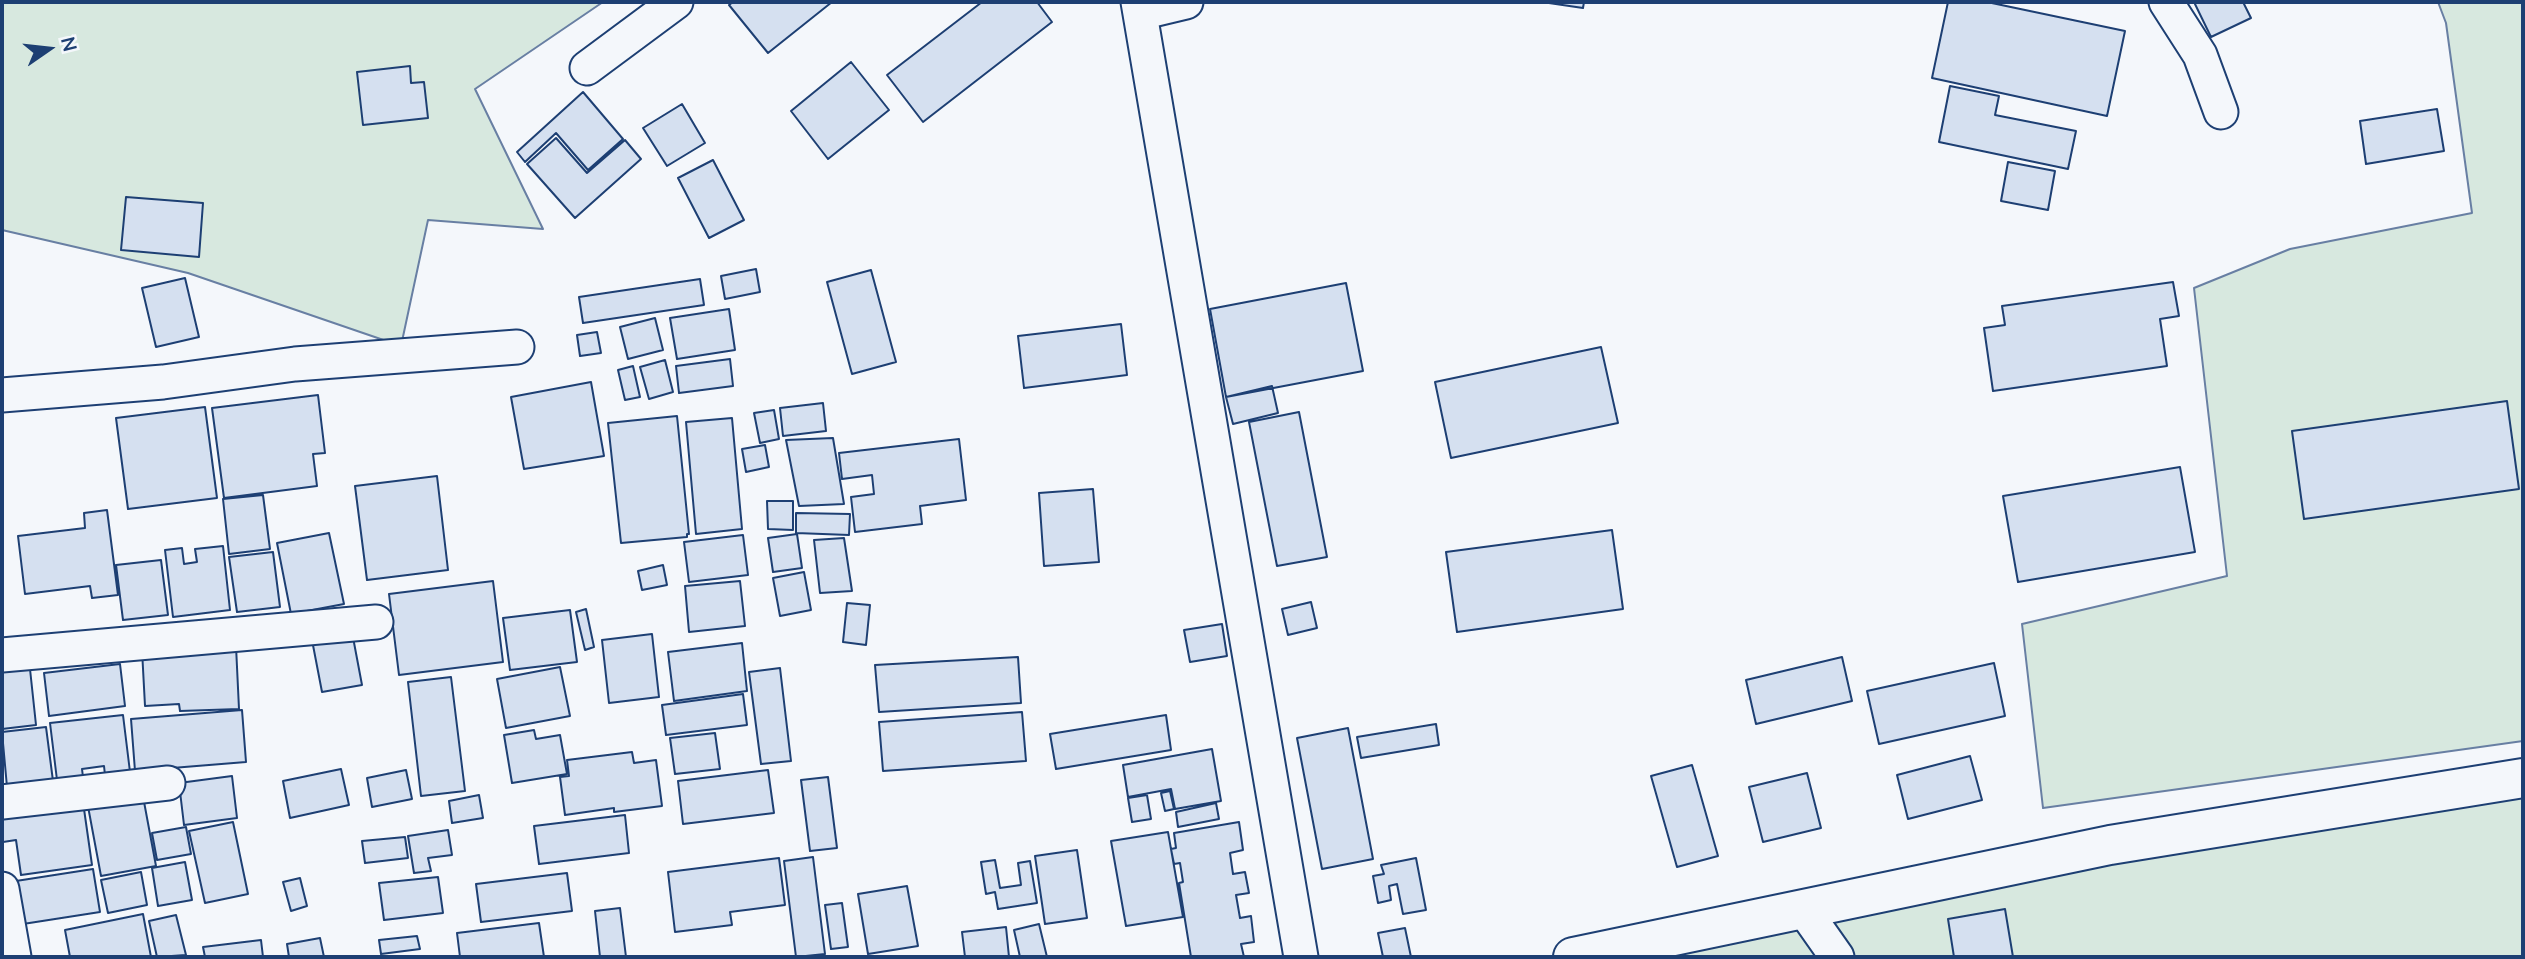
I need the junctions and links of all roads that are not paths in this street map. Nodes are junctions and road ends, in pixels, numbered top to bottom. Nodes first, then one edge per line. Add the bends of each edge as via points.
1 (676, 2) edge
2 (1186, 2) edge
3 (2166, 2) edge
4 (1139, 7) edge
5 (587, 68) dead end
6 (2221, 112) dead end
7 (517, 347) dead end
8 (2, 395) edge
9 (376, 622) dead end
10 (2, 655) edge
11 (2523, 778) edge
12 (168, 783) dead end
13 (2, 802) edge
14 (2, 890) edge
15 (1804, 910) junction
16 (14, 957) edge
17 (1301, 957) edge
18 (1573, 957) edge
19 (1837, 957) edge

1 - 5 street
2 - 4 street
3 - 6 street via 2200,55
4 - 17 street
7 - 8 street via 295,364 163,383
9 - 10 street
11 - 15 street via 2110,845
12 - 13 street
14 - 16 street
15 - 18 street
15 - 19 street

